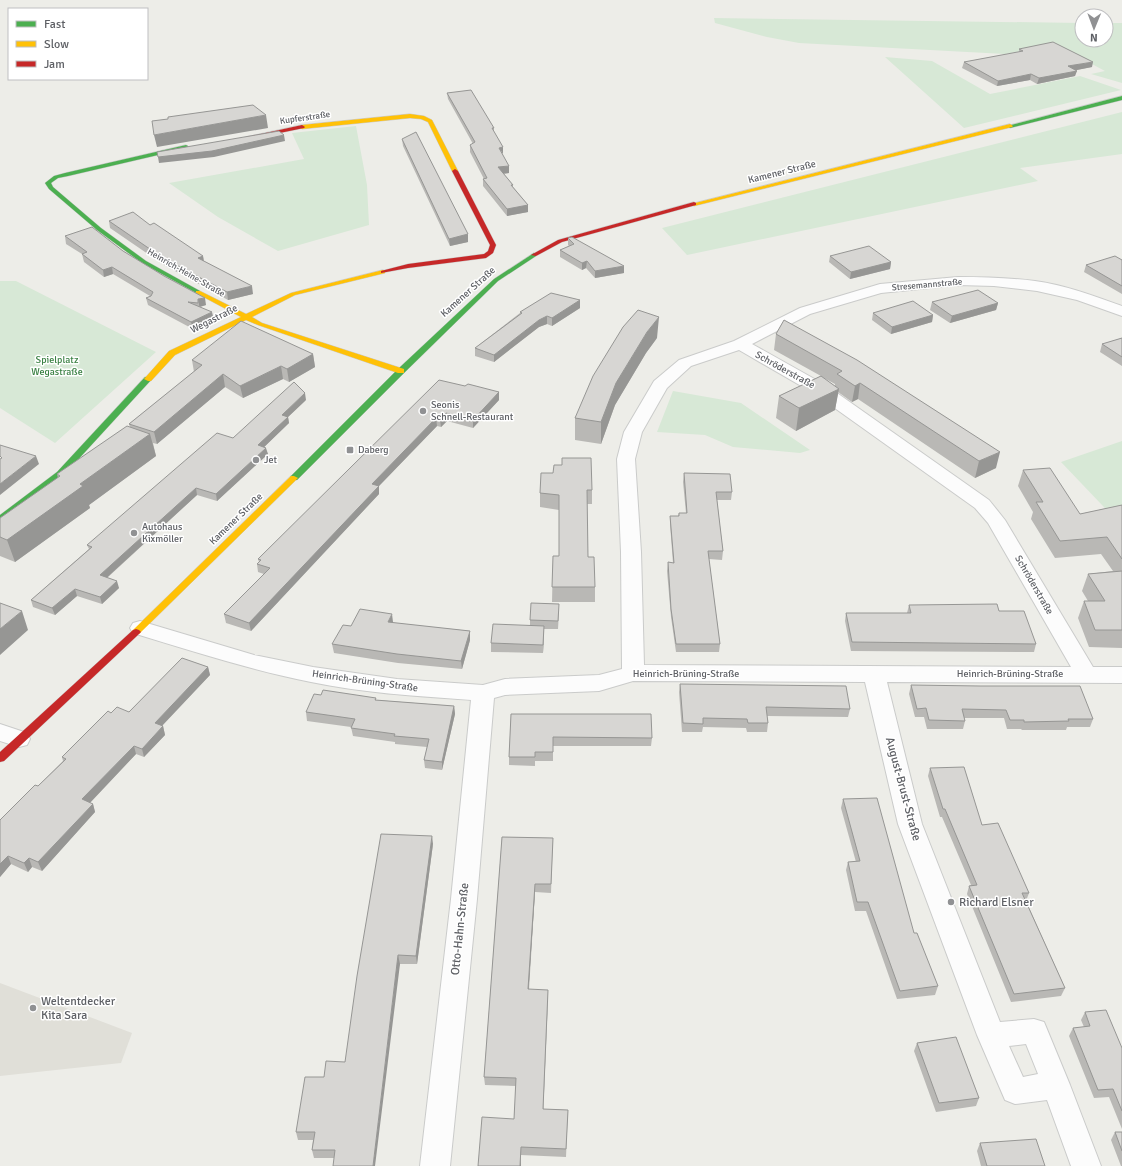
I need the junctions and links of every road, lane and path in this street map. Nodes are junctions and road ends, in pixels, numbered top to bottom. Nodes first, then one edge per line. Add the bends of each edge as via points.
1 (1122, 98) edge
2 (244, 138) edge
3 (192, 146) edge
4 (493, 245) joint
5 (1122, 311) edge
6 (244, 316) junction
7 (740, 344) junction
8 (401, 371) junction
9 (0, 519) edge
10 (140, 628) junction
11 (633, 673) junction
12 (874, 674) junction
13 (1086, 674) junction
14 (1122, 675) edge
15 (483, 693) junction
16 (10, 736) edge
17 (0, 758) edge
18 (991, 1035) junction
19 (1056, 1085) junction
20 (435, 1166) edge
21 (1086, 1166) edge

1 - 8 street, Kamener Straße via 664,212 560,241 496,280
2 - 4 street, Kupferstraße via 309,126 415,115 426,118 430,121
3 - 6 street, Heinrich-Heine-Straße via 67,174 48,183 99,229 144,262
4 - 6 street, Wegastraße via 491,253 486,256 408,266 293,294
5 - 7 street, Stresemannstraße via 1082,297 1037,286 958,281 923,284 880,289 805,311
6 - 8 street, Heinrich-Heine-Straße via 260,324
6 - 9 street, Wegastraße via 231,325 172,353 60,474
7 - 11 street via 685,363 660,385 633,432 626,459
7 - 13 street, Schröderstraße via 821,390 982,504 996,520
8 - 10 street, Kamener Straße
10 - 15 street, Heinrich-Brüning-Straße via 253,662 313,675 397,687
10 - 16 street, Kamener Straße
11 - 12 street, Heinrich-Brüning-Straße
11 - 15 street, Heinrich-Brüning-Straße via 599,683 505,686
12 - 13 street, Heinrich-Brüning-Straße
12 - 18 street, August-Brust-Straße via 910,824
13 - 14 street, Heinrich-Brüning-Straße
15 - 20 street, Otto-Hahn-Straße
16 - 17 street, Kamener Straße
18 - 19 street via 1034,1031
18 - 19 street, August-Brust-Straße via 1015,1091
19 - 21 street

